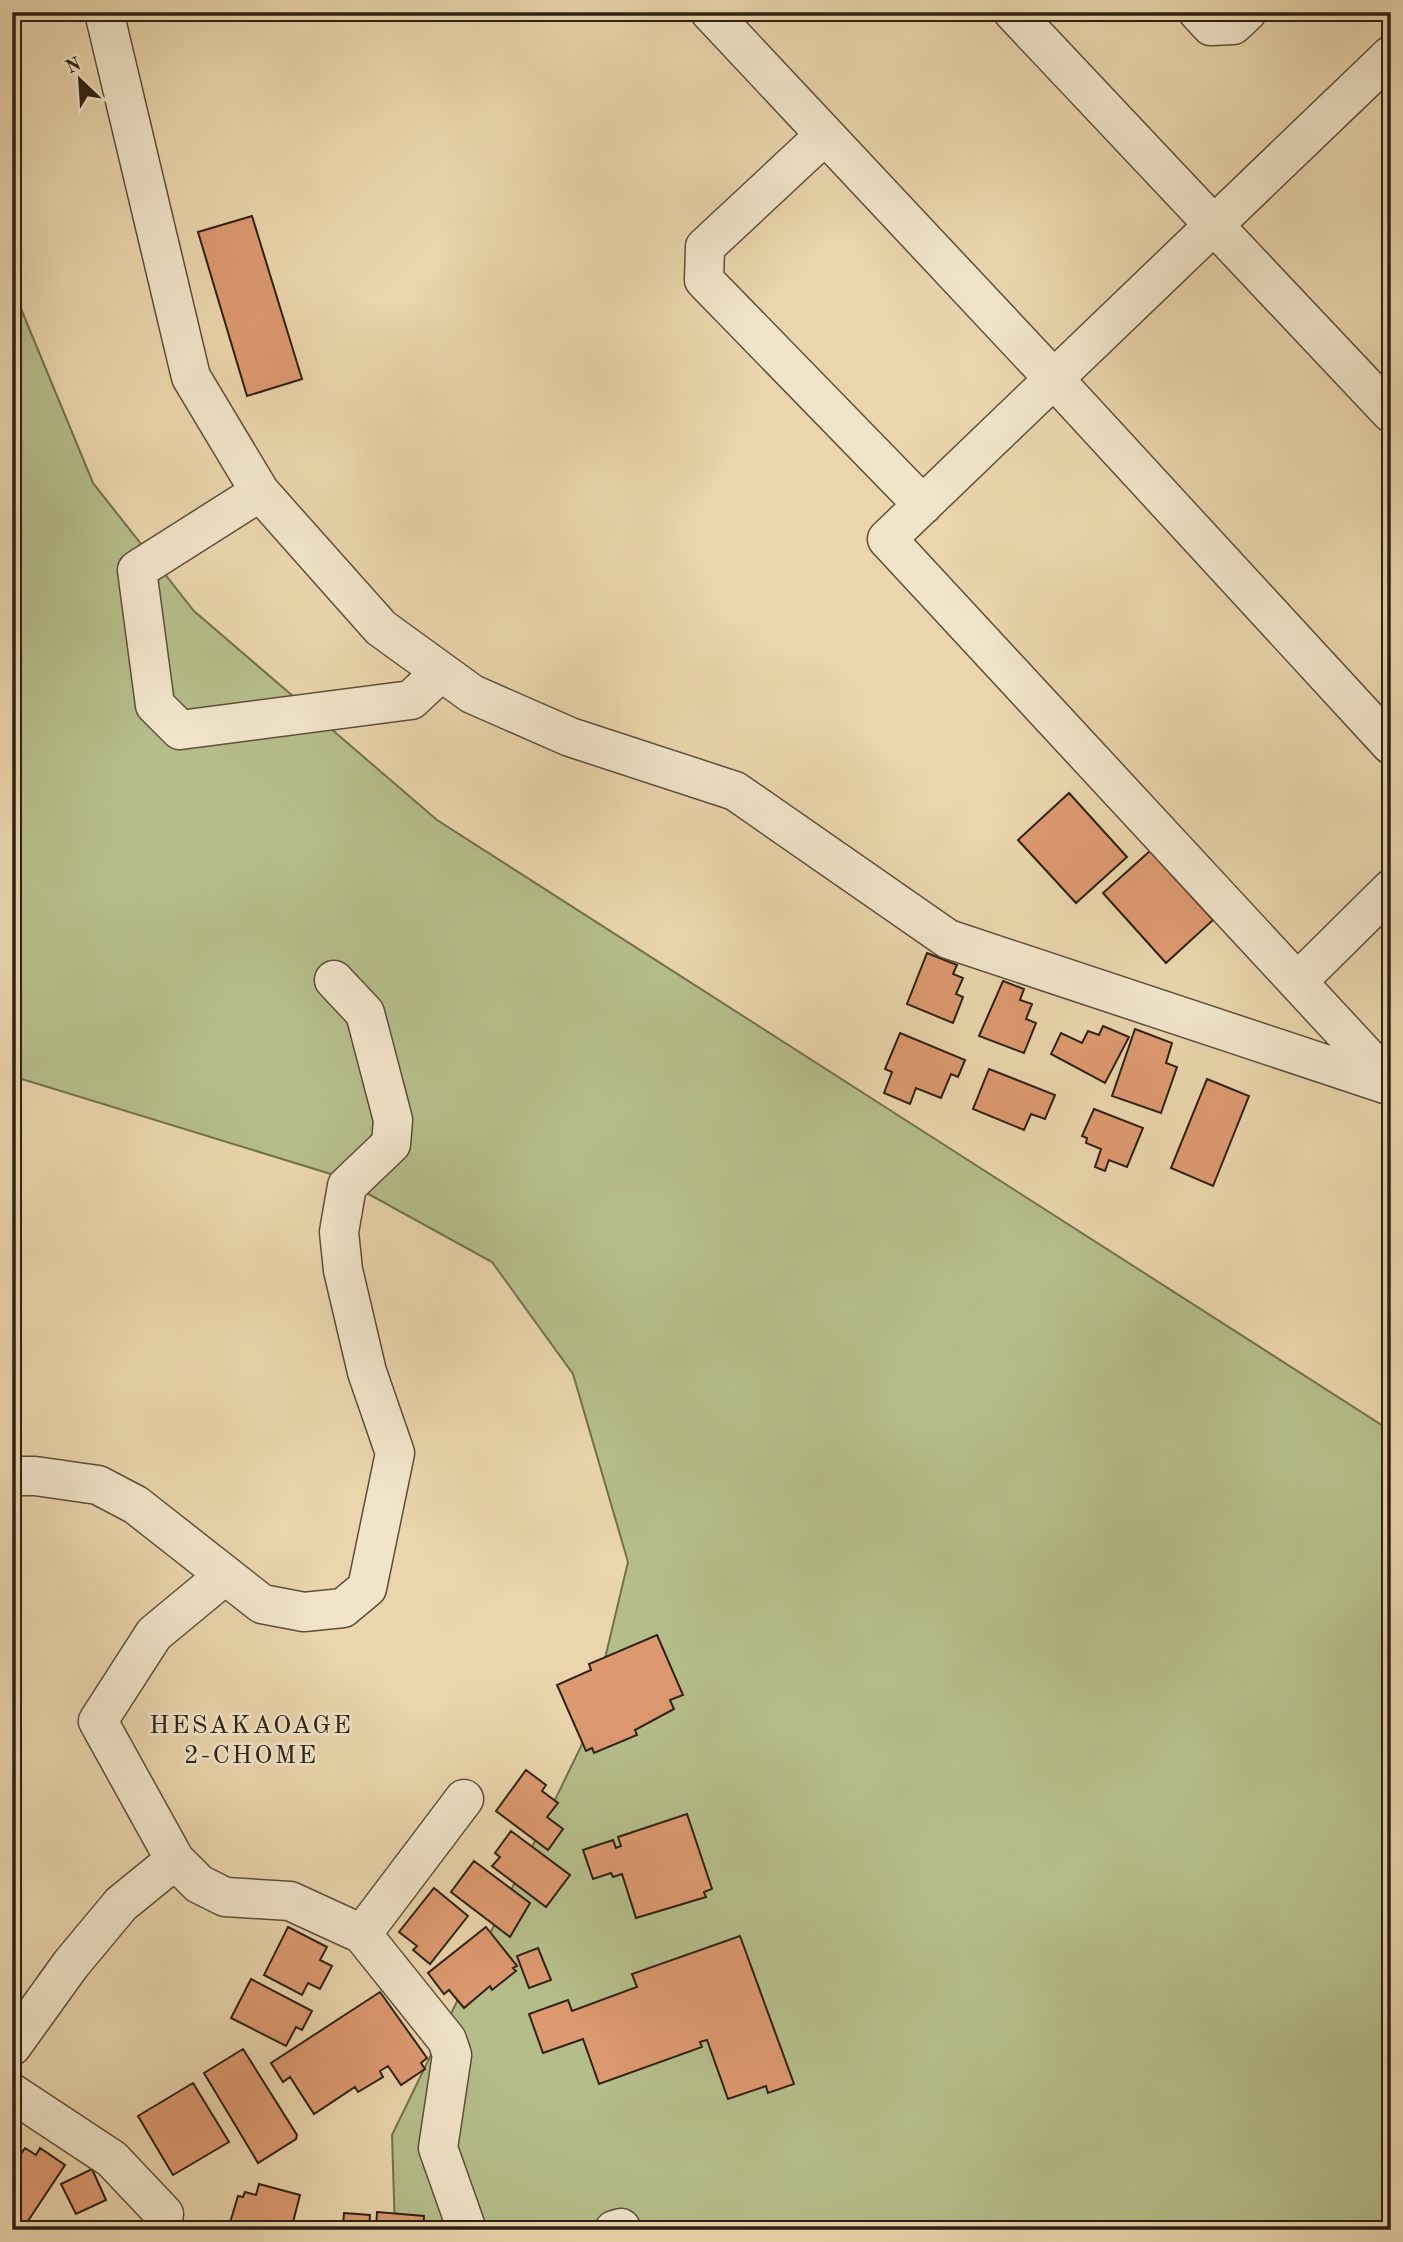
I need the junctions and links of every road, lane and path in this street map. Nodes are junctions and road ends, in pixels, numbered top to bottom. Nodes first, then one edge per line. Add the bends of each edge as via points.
1 (104, 12) edge
2 (709, 12) edge
3 (1013, 12) edge
4 (1198, 12) edge
5 (1247, 12) edge
6 (1385, 72) edge
7 (825, 135) junction
8 (1214, 224) junction
9 (1054, 379) junction
10 (1391, 413) edge
11 (260, 492) junction
12 (923, 505) junction
13 (441, 672) junction
14 (1391, 745) edge
15 (1391, 889) edge
16 (334, 980) dead end
17 (1299, 980) junction
18 (1391, 1084) edge
19 (12, 1476) edge
20 (224, 1576) junction
21 (464, 1799) dead end
22 (175, 1860) junction
23 (362, 1934) junction
24 (12, 2046) edge
25 (12, 2093) edge
26 (164, 2214) dead end
27 (467, 2230) edge

1 - 11 street via 191,377
2 - 7 street
3 - 8 street
4 - 5 street via 1211,26 1233,25
6 - 8 street
7 - 9 street
7 - 12 street via 705,247 704,280
8 - 9 street
8 - 10 street
9 - 12 street
9 - 14 street
11 - 13 street via 382,628
11 - 13 street via 136,570 155,705 180,730 411,700
12 - 17 street via 887,539
13 - 18 street via 472,694 570,737 735,791 948,939
15 - 17 street
16 - 20 street via 365,1013 393,1120 391,1144 347,1186 339,1232 366,1372 395,1453 367,1588 344,1608 304,1612 262,1604
17 - 18 street
19 - 20 street via 98,1485 136,1505
20 - 22 street via 154,1634 97,1721
21 - 23 street
22 - 23 street via 199,1884 225,1897 290,1901
22 - 24 street via 121,1904
23 - 27 street via 447,2039 452,2055 438,2148
25 - 26 street via 112,2159

